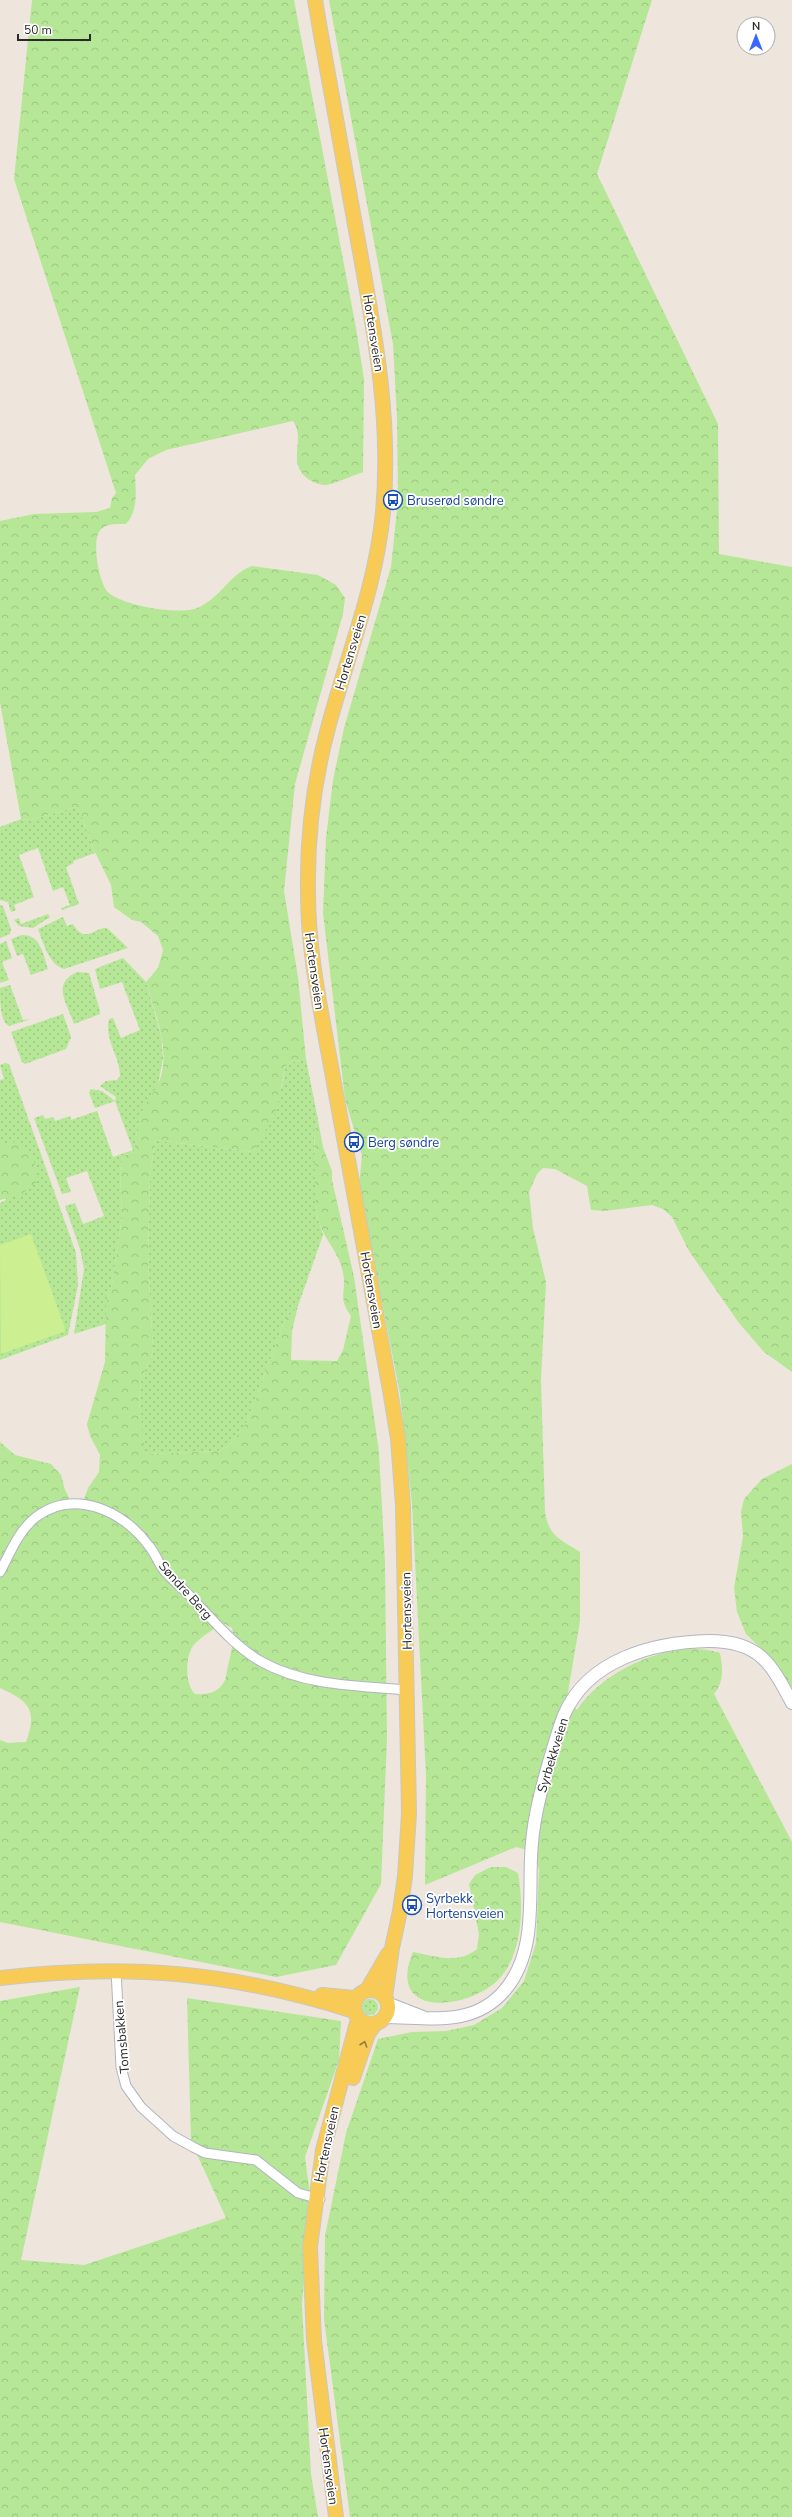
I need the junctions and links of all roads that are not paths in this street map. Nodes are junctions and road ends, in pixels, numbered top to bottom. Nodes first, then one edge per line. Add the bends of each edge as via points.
1 (315, 0) edge
2 (0, 1572) edge
3 (407, 1690) junction
4 (792, 1703) edge
5 (392, 1948) junction
6 (116, 1970) junction
7 (0, 1978) edge
8 (367, 1990) junction
9 (386, 2000) junction
10 (356, 2010) junction
11 (429, 2019) junction
12 (380, 2020) junction
13 (318, 2198) junction
14 (336, 2517) edge

1 - 3 main road, Hortensveien via 375,334 384,408 386,469 383,512 374,567 326,733 315,784 309,841 308,922 320,1006 398,1439 403,1506
2 - 3 street, Søndre Berg via 20,1534 36,1517 66,1503 99,1507 132,1528 149,1545 164,1569 210,1618 240,1647 263,1663 303,1678
3 - 5 main road, Hortensveien via 408,1837 400,1911
4 - 11 main road, Syrbekkveien via 773,1668 761,1655 736,1643 705,1641 652,1649 617,1661 598,1672 587,1682 564,1714 538,1801 533,1826 528,1934 519,1967 504,1990 484,2008 458,2018
5 - 8 main road, Hortensveien
5 - 9 main road, Hortensveien
6 - 7 main road
6 - 10 main road via 203,1976 304,1995
6 - 13 street, Tomsbakken via 121,2067 126,2086 142,2107 173,2136 193,2147 205,2152 256,2160 298,2193
8 - 9 main road via 377,1991
8 - 10 main road
9 - 11 main road
9 - 12 main road
10 - 12 main road via 366,2024
10 - 13 main road, Hortensveien via 329,2125
11 - 12 main road, Syrbekkveien
13 -> 12 main road, Hortensveien via 343,2108 368,2034
13 - 14 main road, Hortensveien via 312,2272 314,2340

